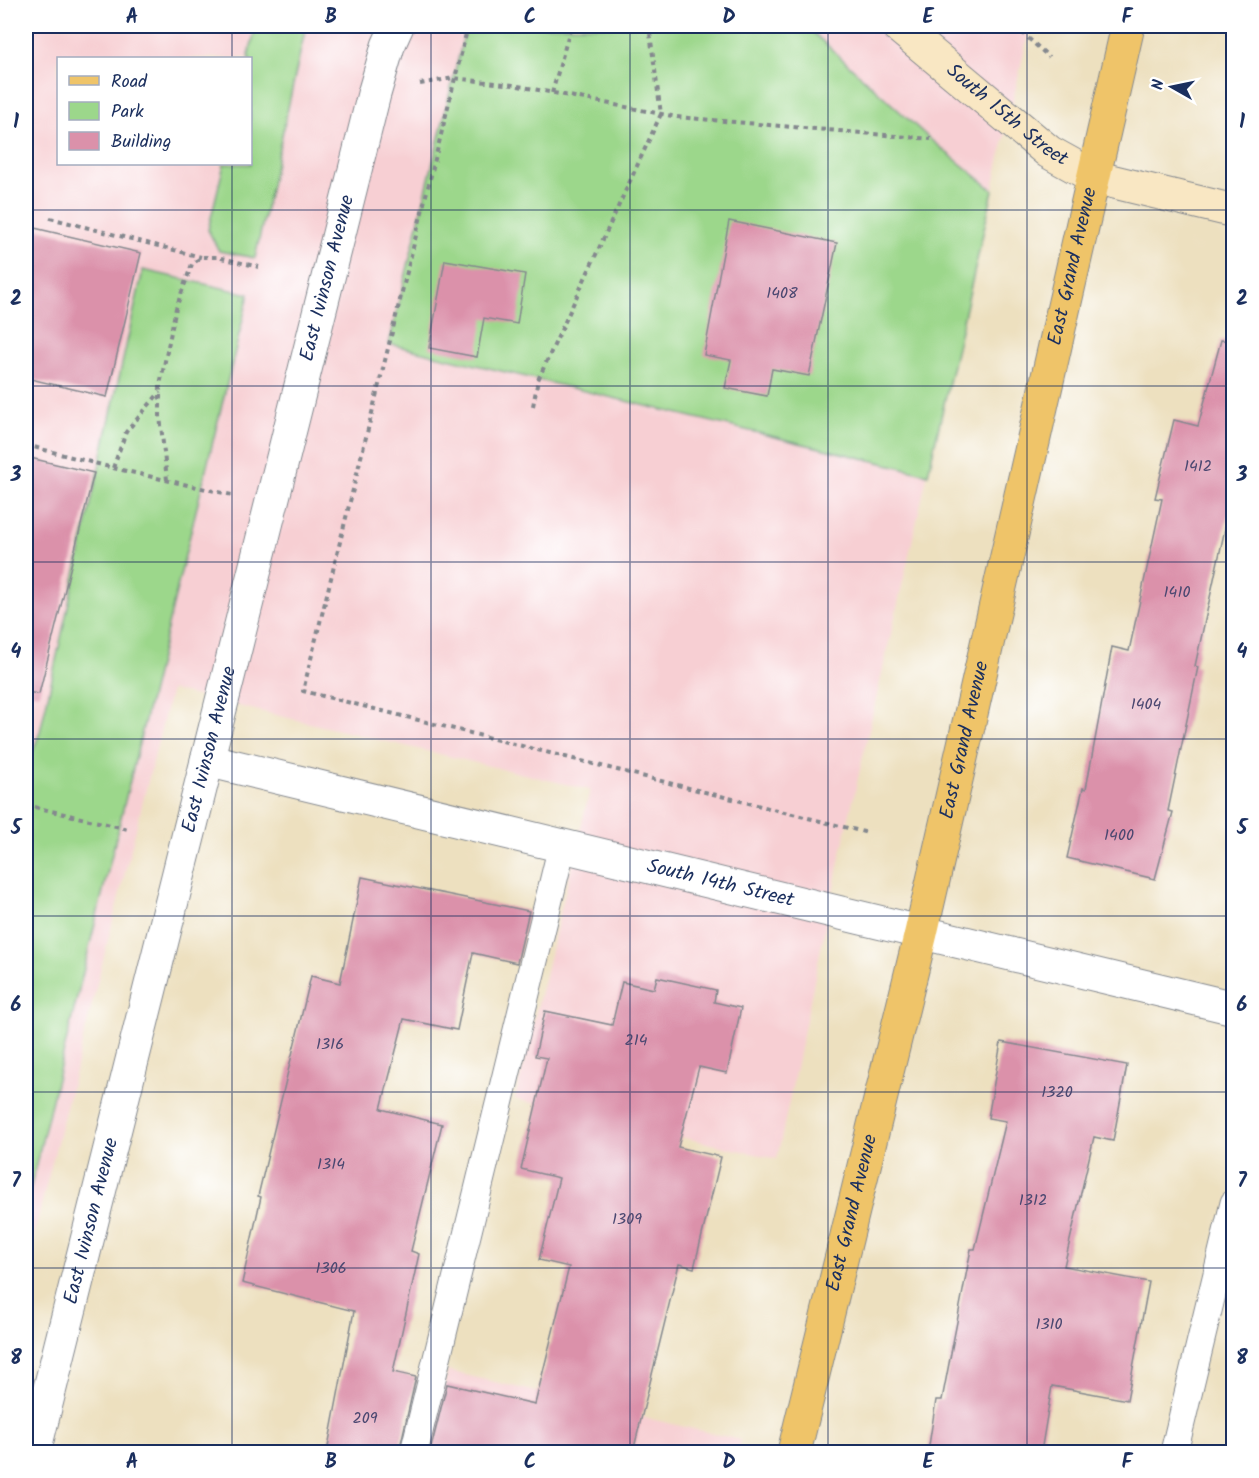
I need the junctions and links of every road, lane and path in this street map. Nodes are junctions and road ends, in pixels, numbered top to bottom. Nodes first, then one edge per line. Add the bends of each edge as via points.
1 (468, 26) edge
2 (571, 26) edge
3 (649, 26) edge
4 (898, 26) edge
5 (1015, 26) edge
6 (1128, 26) edge
7 (391, 32) edge
8 (1049, 57) dead end
9 (455, 78) junction
10 (552, 93) junction
11 (374, 94) junction
12 (661, 114) junction
13 (930, 139) dead end
14 (1094, 177) junction
15 (1233, 211) edge
16 (50, 218) dead end
17 (202, 257) junction
18 (259, 267) dead end
19 (160, 392) junction
20 (533, 406) dead end
21 (26, 445) edge
22 (112, 468) junction
23 (167, 480) junction
24 (272, 503) junction
25 (207, 760) junction
26 (26, 805) edge
27 (128, 829) dead end
28 (868, 833) dead end
29 (562, 846) junction
30 (921, 933) junction
31 (1233, 1008) edge
32 (1233, 1203) edge
33 (34, 1452) edge
34 (414, 1452) edge
35 (794, 1452) edge
36 (1174, 1452) edge

1 - 9 path
2 - 10 path
3 - 12 path
4 - 14 main road, South 15th Street via 1026,135
5 - 8 path
6 - 14 main road, East Grand Avenue
7 - 11 street, East Ivinson Avenue
9 - 10 path
9 - 11 path
9 - 28 path via 303,691
10 - 12 path
11 - 24 street, East Ivinson Avenue
12 - 13 path
12 - 20 path via 538,380
14 - 15 main road, South 15th Street
14 - 30 main road, East Grand Avenue
16 - 17 path
17 - 18 path
17 - 19 path via 192,264 176,308
19 - 22 path via 126,432
19 - 23 path
21 - 22 path
22 - 23 path
23 - 24 path
24 - 25 street, East Ivinson Avenue
25 - 29 street, South 14th Street
25 - 33 street, East Ivinson Avenue
26 - 27 path
29 - 30 street, South 14th Street
29 - 34 lane
30 - 31 street, South 14th Street
30 - 35 main road, East Grand Avenue
32 - 36 lane

